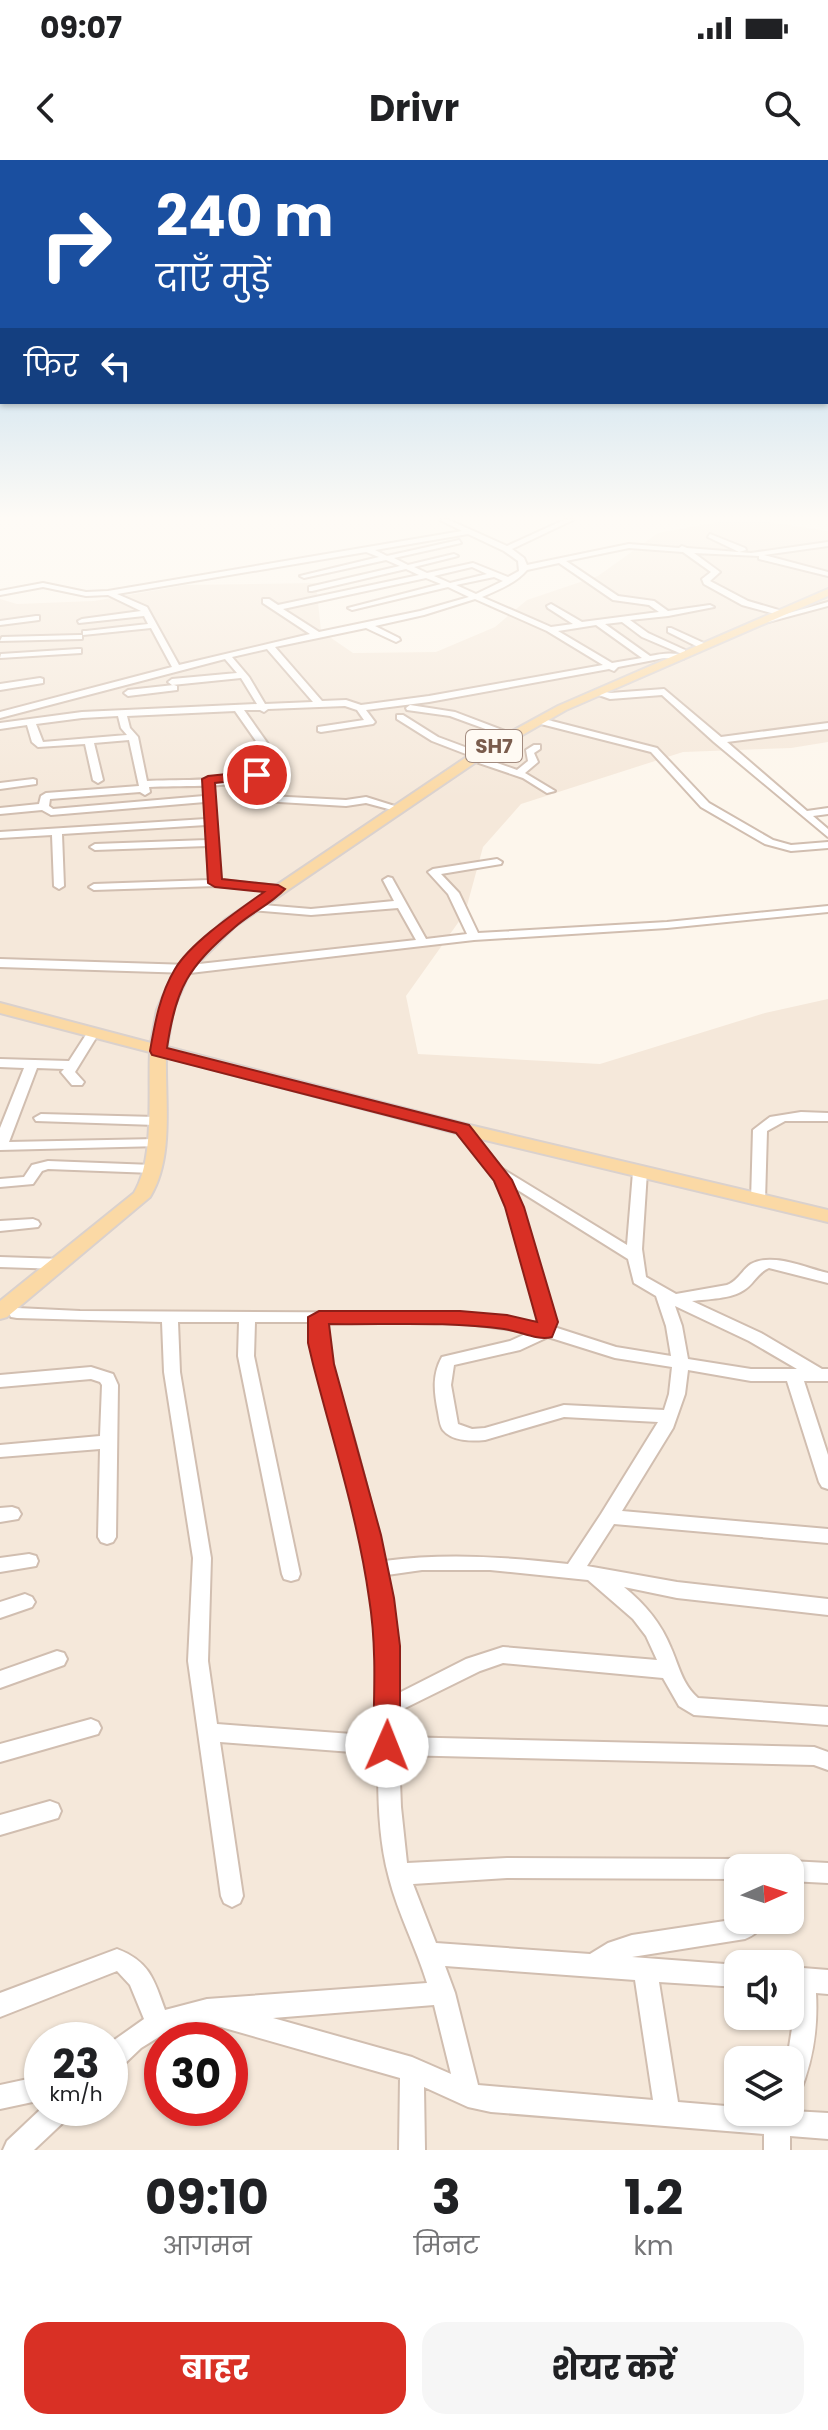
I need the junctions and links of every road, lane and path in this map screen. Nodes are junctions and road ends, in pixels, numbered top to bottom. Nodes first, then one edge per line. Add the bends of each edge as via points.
1 (146, 613) joint
2 (284, 613) edge
3 (383, 613) edge
4 (422, 613) edge
5 (515, 613) edge
6 (562, 613) edge
7 (675, 613) edge
8 (779, 613) edge
9 (794, 613) edge
10 (668, 614) joint
11 (409, 617) junction
12 (36, 618) dead end
13 (623, 619) junction
14 (82, 621) dead end
15 (762, 621) junction
16 (598, 623) junction
17 (367, 625) junction
18 (581, 625) junction
19 (151, 626) junction
20 (550, 629) junction
21 (2, 630) edge
22 (671, 630) dead end
23 (317, 635) junction
24 (396, 640) dead end
25 (269, 646) junction
26 (703, 646) junction
27 (78, 654) dead end
28 (227, 656) junction
29 (684, 656) junction
30 (649, 659) junction
31 (0, 660) edge
32 (176, 667) junction
33 (613, 667) junction
34 (165, 670) junction
35 (243, 675) junction
36 (631, 679) junction
37 (40, 681) dead end
38 (173, 685) junction
39 (0, 687) edge
40 (128, 693) dead end
41 (597, 693) junction
42 (0, 704) edge
43 (320, 705) junction
44 (388, 705) junction
45 (360, 708) junction
46 (264, 709) junction
47 (239, 710) junction
48 (186, 712) junction
49 (4, 714) edge
50 (122, 714) junction
51 (400, 717) dead end
52 (30, 721) junction
53 (540, 721) junction
54 (0, 726) edge
55 (828, 726) edge
56 (321, 729) dead end
57 (513, 736) junction
58 (133, 737) junction
59 (717, 740) junction
60 (89, 741) junction
61 (537, 747) dead end
62 (475, 757) junction
63 (519, 773) junction
64 (207, 775) junction
65 (98, 780) dead end
66 (33, 782) dead end
67 (0, 786) edge
68 (145, 787) junction
69 (550, 791) dead end
70 (248, 798) dead end
71 (209, 799) junction
72 (147, 805) junction
73 (44, 807) junction
74 (396, 808) junction
75 (0, 811) edge
76 (828, 811) edge
77 (804, 814) junction
78 (211, 822) junction
79 (57, 830) junction
80 (828, 834) edge
81 (0, 835) edge
82 (213, 843) junction
83 (828, 845) edge
84 (95, 847) dead end
85 (497, 862) dead end
86 (388, 880) dead end
87 (215, 883) junction
88 (59, 886) dead end
89 (94, 887) dead end
90 (278, 889) junction
91 (403, 904) junction
92 (251, 907) junction
93 (828, 909) edge
94 (474, 937) junction
95 (423, 943) junction
96 (0, 963) edge
97 (189, 965) junction
98 (0, 1008) edge
99 (93, 1033) junction
100 (162, 1052) junction
101 (0, 1063) edge
102 (32, 1064) junction
103 (71, 1065) junction
104 (77, 1082) dead end
105 (828, 1117) edge
106 (41, 1118) dead end
107 (156, 1121) junction
108 (462, 1129) junction
109 (156, 1143) junction
110 (153, 1169) junction
111 (496, 1170) junction
112 (640, 1172) junction
113 (0, 1183) edge
114 (758, 1201) junction
115 (828, 1216) edge
116 (33, 1224) dead end
117 (0, 1226) edge
118 (635, 1257) junction
119 (0, 1262) edge
120 (61, 1264) junction
121 (828, 1278) edge
122 (668, 1296) junction
123 (9, 1312) edge
124 (170, 1315) junction
125 (247, 1317) junction
126 (319, 1317) junction
127 (0, 1325) edge
128 (545, 1332) junction
129 (680, 1364) junction
130 (794, 1376) junction
131 (824, 1377) edge
132 (0, 1381) edge
133 (669, 1416) junction
134 (109, 1442) junction
135 (0, 1451) edge
136 (828, 1482) edge
137 (611, 1517) junction
138 (828, 1536) edge
139 (107, 1537) dead end
140 (29, 1561) dead end
141 (0, 1565) edge
142 (376, 1569) junction
143 (580, 1573) junction
144 (291, 1574) dead end
145 (25, 1602) dead end
146 (828, 1607) edge
147 (0, 1610) edge
148 (57, 1659) dead end
149 (671, 1670) junction
150 (0, 1680) edge
151 (388, 1706) junction
152 (828, 1716) edge
153 (91, 1728) dead end
154 (207, 1732) junction
155 (387, 1746) junction
156 (0, 1753) edge
157 (828, 1761) edge
158 (50, 1811) dead end
159 (0, 1825) edge
160 (724, 1869) edge
161 (804, 1872) edge
162 (828, 1873) edge
163 (399, 1874) junction
164 (232, 1896) dead end
165 (724, 1933) edge
166 (429, 1954) junction
167 (591, 1966) junction
168 (645, 1970) junction
169 (724, 1975) edge
170 (804, 1980) edge
171 (828, 1982) edge
172 (443, 1993) junction
173 (0, 2005) edge
174 (207, 2011) junction
175 (804, 2014) edge
176 (157, 2022) joint
177 (804, 2046) edge
178 (412, 2069) junction
179 (24, 2092) edge
180 (468, 2095) junction
181 (0, 2097) edge
182 (667, 2113) junction
183 (724, 2115) edge
184 (804, 2122) edge
185 (41, 2126) edge
186 (778, 2126) edge
187 (828, 2126) edge
188 (16, 2150) edge
189 (412, 2150) edge
190 (777, 2150) edge

1 - 14 street
1 - 19 street
2 - 23 street
3 - 11 street
4 - 11 street
5 - 20 street
6 - 18 street
7 - 10 street
8 - 15 main road, SH7
9 - 15 street
10 - 13 street
11 - 17 street
12 - 21 street
13 - 16 street
13 - 29 street
15 - 26 main road, SH7
16 - 18 street
16 - 30 street
17 - 23 street
17 - 24 street
18 - 20 street
19 - 21 street via 82,635
19 - 32 street
20 - 33 street
21 - 31 street
22 - 26 street
23 - 25 street
25 - 28 street
25 - 43 street
26 - 29 main road, SH7
27 - 31 street
28 - 32 street
28 - 35 street
29 - 30 street
29 - 36 main road, SH7
30 - 33 street
32 - 34 street
33 - 36 street
33 - 44 street
34 - 38 street
34 - 49 street
35 - 38 street
35 - 46 street
36 - 41 main road, SH7
37 - 39 street
38 - 40 street
38 - 48 street
41 - 53 main road, SH7
41 - 59 street via 664,692
42 - 49 street
43 - 45 street via 350,703
43 - 46 street
44 - 45 street
44 - 57 street via 445,712
45 - 56 street via 370,722
46 - 47 street
47 - 48 street
47 - 64 street via 274,764 257,775
48 - 50 street
50 - 52 street
50 - 58 street
51 - 62 street
52 - 54 street
52 - 60 street via 39,744
53 - 57 main road, SH7
53 - 83 street via 654,750 705,805 769,842 791,848
55 - 59 street
57 - 62 main road, SH7
58 - 60 street
58 - 68 street
59 - 77 street
60 - 65 street
61 - 63 street via 529,752 533,762
62 - 63 street
62 - 74 main road, SH7
63 - 69 street
64 - 68 street
64 - 71 street
66 - 67 street
68 - 72 street
68 - 73 street via 46,796
70 - 74 street via 346,803 364,799
71 - 72 street
71 - 78 street
72 - 73 street via 51,812
73 - 75 street
74 - 90 main road, SH7
76 - 77 street
77 - 80 street
78 - 79 street
78 - 82 street
79 - 81 street
79 - 88 street
82 - 84 street
82 - 87 street
85 - 94 street via 433,872 453,893
86 - 91 street
87 - 89 street
87 - 90 street
90 - 92 main road, SH7
91 - 92 street via 311,912
91 - 95 street
92 - 97 main road, SH7
93 - 94 street
94 - 95 street
95 - 97 street
96 - 97 street
97 - 100 main road, SH7
98 - 99 main road
99 - 100 main road
99 - 103 street
100 - 107 main road
100 - 108 main road
100 - 123 main road via 167,1109 160,1182 128,1220
101 - 102 street
102 - 103 street
102 - 109 street via 0,1146
103 - 104 street via 69,1076
105 - 114 street via 782,1117 760,1130
106 - 107 street
107 - 109 main road
108 - 111 street
108 - 112 main road
109 - 110 main road
110 - 113 street via 48,1165 37,1168 28,1181
110 - 120 main road via 141,1197
111 - 118 street
111 - 128 street via 519,1221 545,1307
112 - 114 main road
112 - 118 street
114 - 115 main road
116 - 117 street
118 - 122 street via 639,1279
119 - 120 street
120 - 123 main road
121 - 122 street via 767,1263 730,1290
122 - 129 street
122 - 131 street
123 - 124 street
123 - 127 main road
124 - 125 street
124 - 154 street via 172,1372 202,1558 198,1661
125 - 126 street
125 - 144 street via 246,1356
126 - 128 street via 460,1318
126 - 142 street via 323,1364
128 - 129 street
128 - 133 street via 514,1346 448,1361 442,1383 450,1427 461,1434 497,1431 566,1411
129 - 130 street
129 - 133 street
130 - 131 street
130 - 136 street
132 - 134 street via 101,1374 110,1385
133 - 137 street
134 - 135 street
134 - 139 street
137 - 138 street
137 - 143 street
140 - 141 street
142 - 143 street via 457,1561
142 - 151 street via 387,1646
143 - 146 street
143 - 149 street via 621,1593 639,1611
145 - 147 street
148 - 150 street
149 - 151 street via 503,1655
149 - 152 street via 685,1700 694,1706
151 - 155 street
153 - 156 street
154 - 155 street
154 - 164 street
155 - 157 street via 814,1756
155 - 163 street via 390,1827
158 - 159 street
160 - 163 street via 520,1867
161 - 162 street
163 - 166 street
165 - 167 street via 632,1946
166 - 167 street
166 - 172 street
167 - 168 street
168 - 169 street
168 - 182 street
170 - 171 street
172 - 174 street
172 - 180 street
173 - 176 street via 117,1960 131,1964 140,1977
174 - 176 street
174 - 178 street
175 - 177 street
178 - 180 street
178 - 189 street
179 - 181 street
180 - 182 street
182 - 183 street
184 - 187 street
185 - 188 street
186 - 190 street

